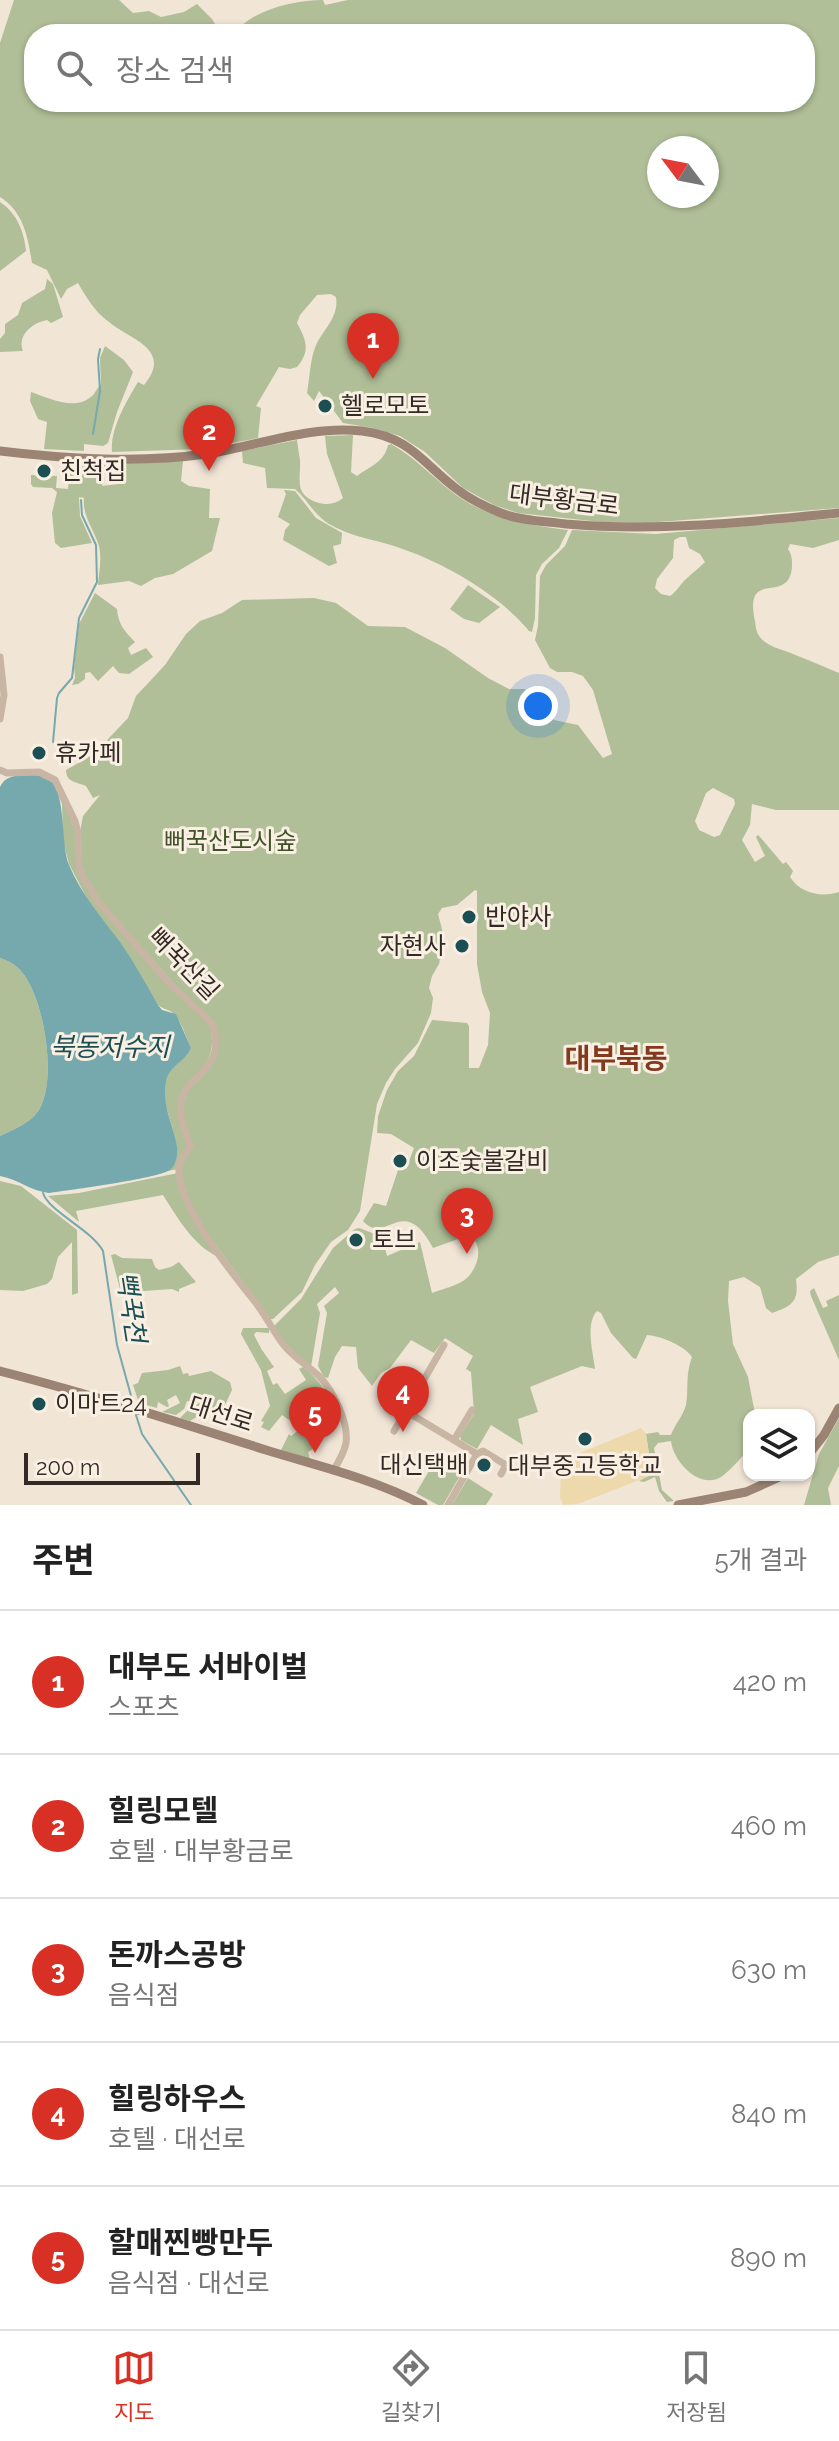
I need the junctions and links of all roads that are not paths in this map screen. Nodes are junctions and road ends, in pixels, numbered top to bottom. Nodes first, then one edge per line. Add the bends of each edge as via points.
1 (0, 454) edge
2 (839, 513) edge
3 (0, 657) edge
4 (0, 719) edge
5 (0, 770) edge
6 (444, 1345) dead end
7 (0, 1371) edge
8 (389, 1401) dead end
9 (839, 1408) edge
10 (472, 1410) dead end
11 (405, 1411) junction
12 (394, 1431) dead end
13 (454, 1440) junction
14 (815, 1446) edge
15 (477, 1454) junction
16 (333, 1471) junction
17 (501, 1474) dead end
18 (771, 1481) edge
19 (423, 1505) edge
20 (448, 1505) edge
21 (678, 1505) edge

1 - 2 main road, 대부황금로 via 182,456 330,430 359,431 408,447 466,495 517,518 649,528
3 - 4 street
5 - 16 street, 뻐꾹산길 via 39,772 55,780 75,821 83,877 97,900 167,981 212,1023 214,1054 181,1101 190,1146 179,1168 181,1183 201,1226 236,1279 284,1345 320,1378 334,1400 346,1442
6 - 11 street
7 - 16 main road, 대선로
8 - 11 street
9 - 14 main road
10 - 13 street
11 - 12 street
11 - 13 street
13 - 15 street
15 - 17 street via 483,1451 506,1465
15 - 20 street
16 - 19 main road, 대선로
18 - 21 main road via 746,1492

